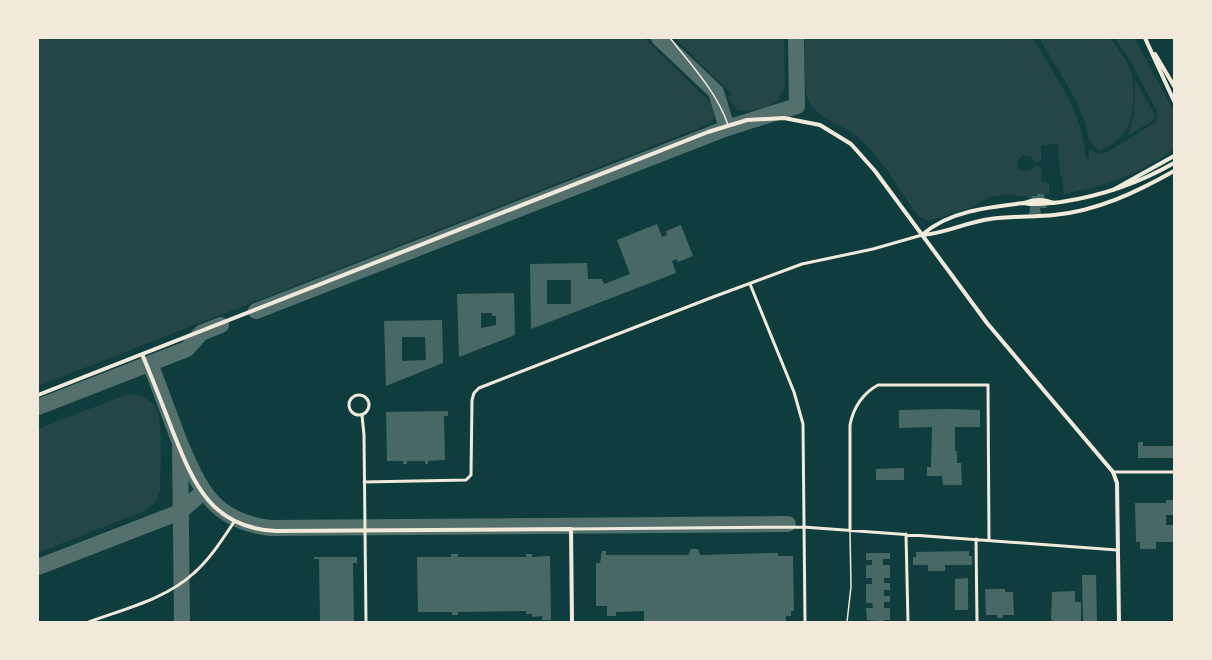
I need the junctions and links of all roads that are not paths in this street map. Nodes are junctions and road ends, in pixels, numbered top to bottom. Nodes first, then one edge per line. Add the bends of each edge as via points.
1 (670, 38) edge
2 (1145, 38) edge
3 (1174, 86) edge
4 (1174, 100) edge
5 (728, 125) junction
6 (1174, 156) edge
7 (1174, 163) edge
8 (1174, 171) edge
9 (1113, 190) junction
10 (922, 235) junction
11 (750, 284) junction
12 (142, 354) junction
13 (38, 395) edge
14 (362, 415) junction
15 (1113, 472) junction
16 (1174, 472) edge
17 (364, 482) junction
18 (234, 522) junction
19 (803, 527) junction
20 (571, 529) junction
21 (365, 530) junction
22 (850, 530) junction
23 (906, 534) junction
24 (976, 539) junction
25 (989, 540) junction
26 (1117, 550) junction
27 (89, 622) edge
28 (366, 622) edge
29 (572, 622) edge
30 (805, 622) edge
31 (847, 622) edge
32 (908, 622) edge
33 (977, 622) edge
34 (1119, 622) edge

1 - 5 lane via 715,97
2 - 3 street
2 - 4 street
5 - 10 street via 784,117 830,130 867,161
5 - 12 street
6 - 9 street
7 - 9 street
8 - 10 street via 1133,193 1087,209 990,219
9 - 10 street via 1080,199 1036,200 972,211 933,225
10 - 11 street via 815,260
10 - 15 street via 987,323
11 - 17 street via 476,390 471,404 471,475 466,480
11 - 19 street via 802,415
12 - 13 street
12 - 18 street via 194,481 212,505
14 - 14 street via 369,402 365,396 355,395 349,403 350,410
14 - 17 street
15 - 16 street
15 - 26 street via 1117,483
17 - 21 street
18 - 21 street via 266,530
18 - 27 street via 209,558 181,583 154,598
19 - 20 street
19 - 22 street
19 - 30 street
20 - 21 street
20 - 29 street
21 - 28 street
22 - 23 street
22 - 25 street via 850,425 865,395 878,385 988,385
22 - 31 lane
23 - 24 street
23 - 32 street
24 - 25 street
24 - 33 street
25 - 26 street
26 - 34 street

